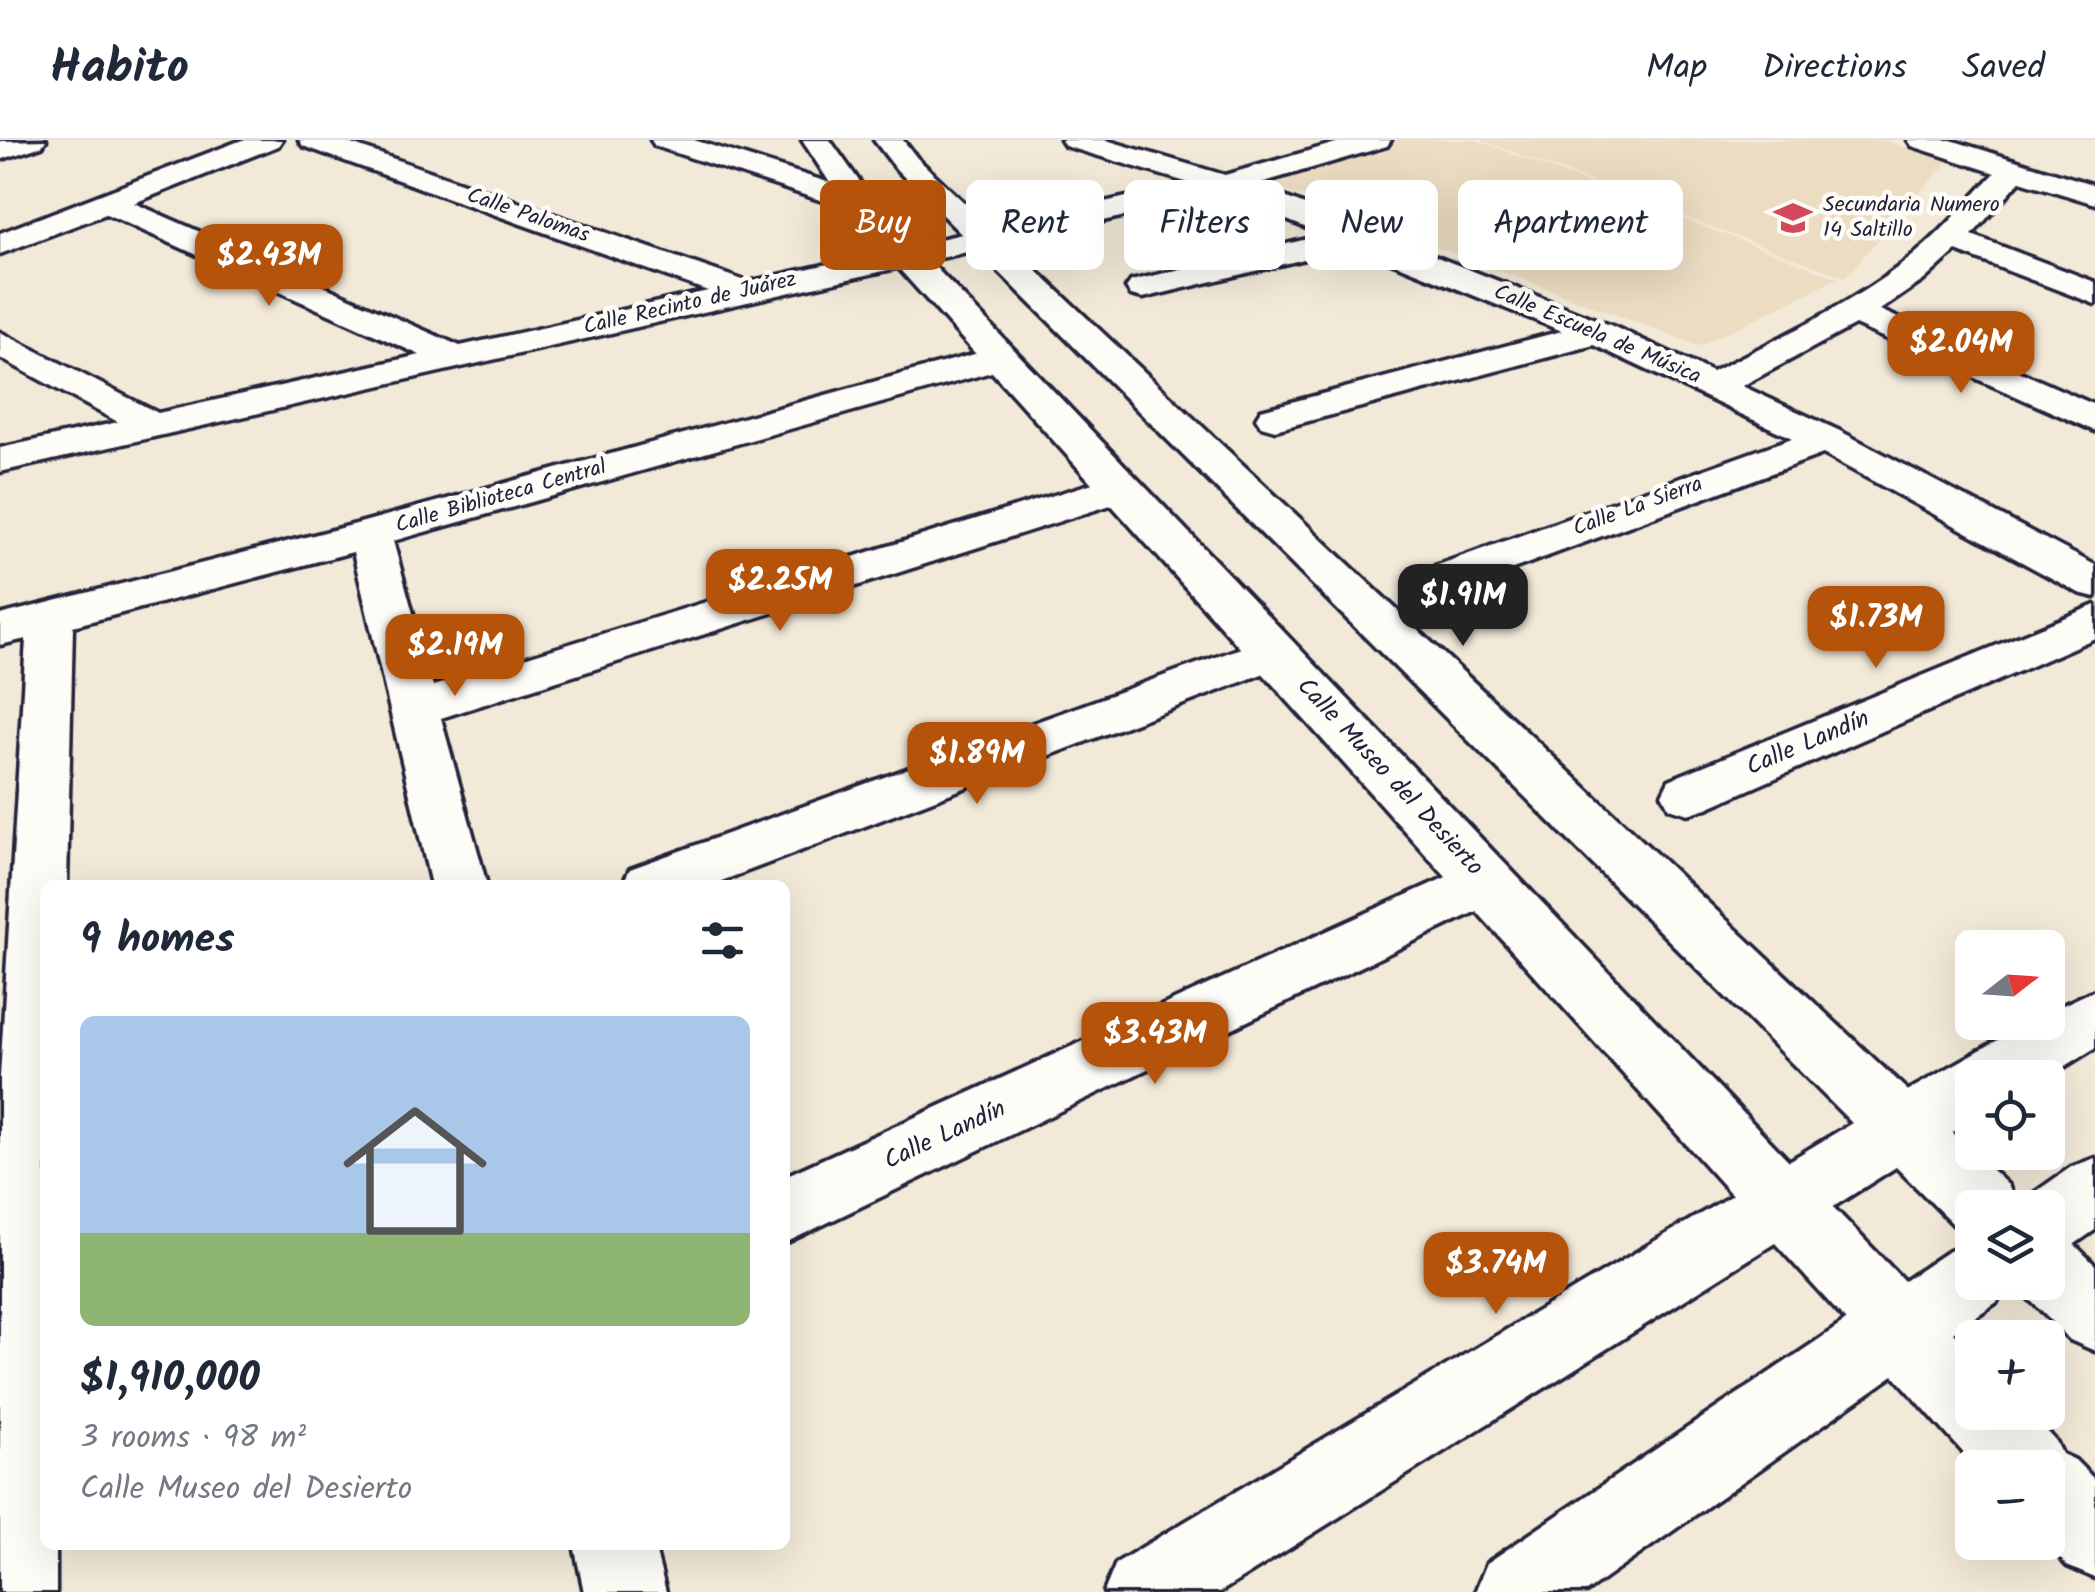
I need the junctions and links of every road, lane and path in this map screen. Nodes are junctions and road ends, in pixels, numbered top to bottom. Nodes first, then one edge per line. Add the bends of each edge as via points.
1 (32, 140) edge
2 (268, 140) edge
3 (313, 140) edge
4 (665, 140) edge
5 (816, 140) edge
6 (888, 140) edge
7 (1075, 140) edge
8 (1377, 140) edge
9 (1922, 140) edge
10 (0, 151) edge
11 (2016, 168) junction
12 (843, 180) edge
13 (1211, 180) edge
14 (1239, 180) edge
15 (820, 190) edge
16 (2095, 195) edge
17 (108, 204) junction
18 (966, 220) edge
19 (1952, 238) junction
20 (0, 244) edge
21 (1305, 249) edge
22 (1438, 268) edge
23 (840, 270) edge
24 (920, 270) edge
25 (1018, 270) edge
26 (1143, 288) dead end
27 (744, 292) junction
28 (2095, 294) edge
29 (1854, 312) junction
30 (1597, 333) junction
31 (0, 343) edge
32 (456, 357) junction
33 (1000, 358) junction
34 (1716, 385) junction
35 (1275, 418) dead end
36 (2095, 419) edge
37 (154, 426) junction
38 (1826, 438) junction
39 (0, 460) edge
40 (1122, 488) junction
41 (370, 534) junction
42 (1451, 576) dead end
43 (2095, 584) edge
44 (2095, 620) edge
45 (25, 624) edge
46 (1274, 652) junction
47 (417, 708) junction
48 (1688, 794) dead end
49 (457, 880) edge
50 (663, 880) edge
51 (1486, 881) junction
52 (2095, 1016) edge
53 (2020, 1060) edge
54 (1955, 1098) edge
55 (1900, 1130) junction
56 (1965, 1190) edge
57 (2095, 1190) edge
58 (1782, 1202) junction
59 (790, 1208) edge
60 (2065, 1211) edge
61 (2065, 1285) edge
62 (1955, 1289) edge
63 (2095, 1315) edge
64 (1901, 1330) junction
65 (10, 1384) edge
66 (1955, 1388) edge
67 (1995, 1430) edge
68 (2013, 1450) edge
69 (2065, 1505) edge
70 (2095, 1538) edge
71 (615, 1550) edge
72 (15, 1592) edge
73 (625, 1592) edge
74 (1144, 1592) edge
75 (1516, 1592) edge

1 - 10 street
2 - 17 street
3 - 27 street, Calle Palomas
4 - 15 street
5 - 12 street, Calle Museo del Desierto
6 - 18 street
7 - 13 street, Calle Escuela de Música
8 - 14 street, Calle Recinto de Juárez
9 - 11 street
11 - 16 street
11 - 19 street
17 - 20 street
17 - 32 street
19 - 28 street
19 - 29 street
21 - 26 street
22 - 30 street, Calle Escuela de Música
23 - 27 street, Calle Recinto de Juárez
24 - 33 street, Calle Museo del Desierto
25 - 55 street
27 - 32 street, Calle Recinto de Juárez
29 - 34 street
29 - 36 street
30 - 34 street, Calle Escuela de Música
30 - 35 street
31 - 37 street
32 - 37 street, Calle Recinto de Juárez
33 - 40 street, Calle Museo del Desierto
33 - 41 street, Calle Biblioteca Central
34 - 38 street, Calle Escuela de Música
37 - 39 street, Calle Recinto de Juárez
38 - 42 street, Calle La Sierra
38 - 43 street, Calle Escuela de Música
40 - 46 street, Calle Museo del Desierto
40 - 47 street
41 - 45 street, Calle Biblioteca Central
41 - 47 street
44 - 48 street, Calle Landín
45 - 65 street
46 - 50 street
46 - 51 street, Calle Museo del Desierto
47 - 49 street
51 - 58 street, Calle Museo del Desierto
51 - 59 street, Calle Landín
52 - 53 street
54 - 55 street
55 - 56 street
55 - 58 street
57 - 60 street
58 - 64 street, Calle Museo del Desierto
58 - 74 street
61 - 63 street
62 - 64 street
64 - 66 street, Calle Museo del Desierto
64 - 75 street
65 - 72 street
67 - 68 street
69 - 70 street
71 - 73 street

